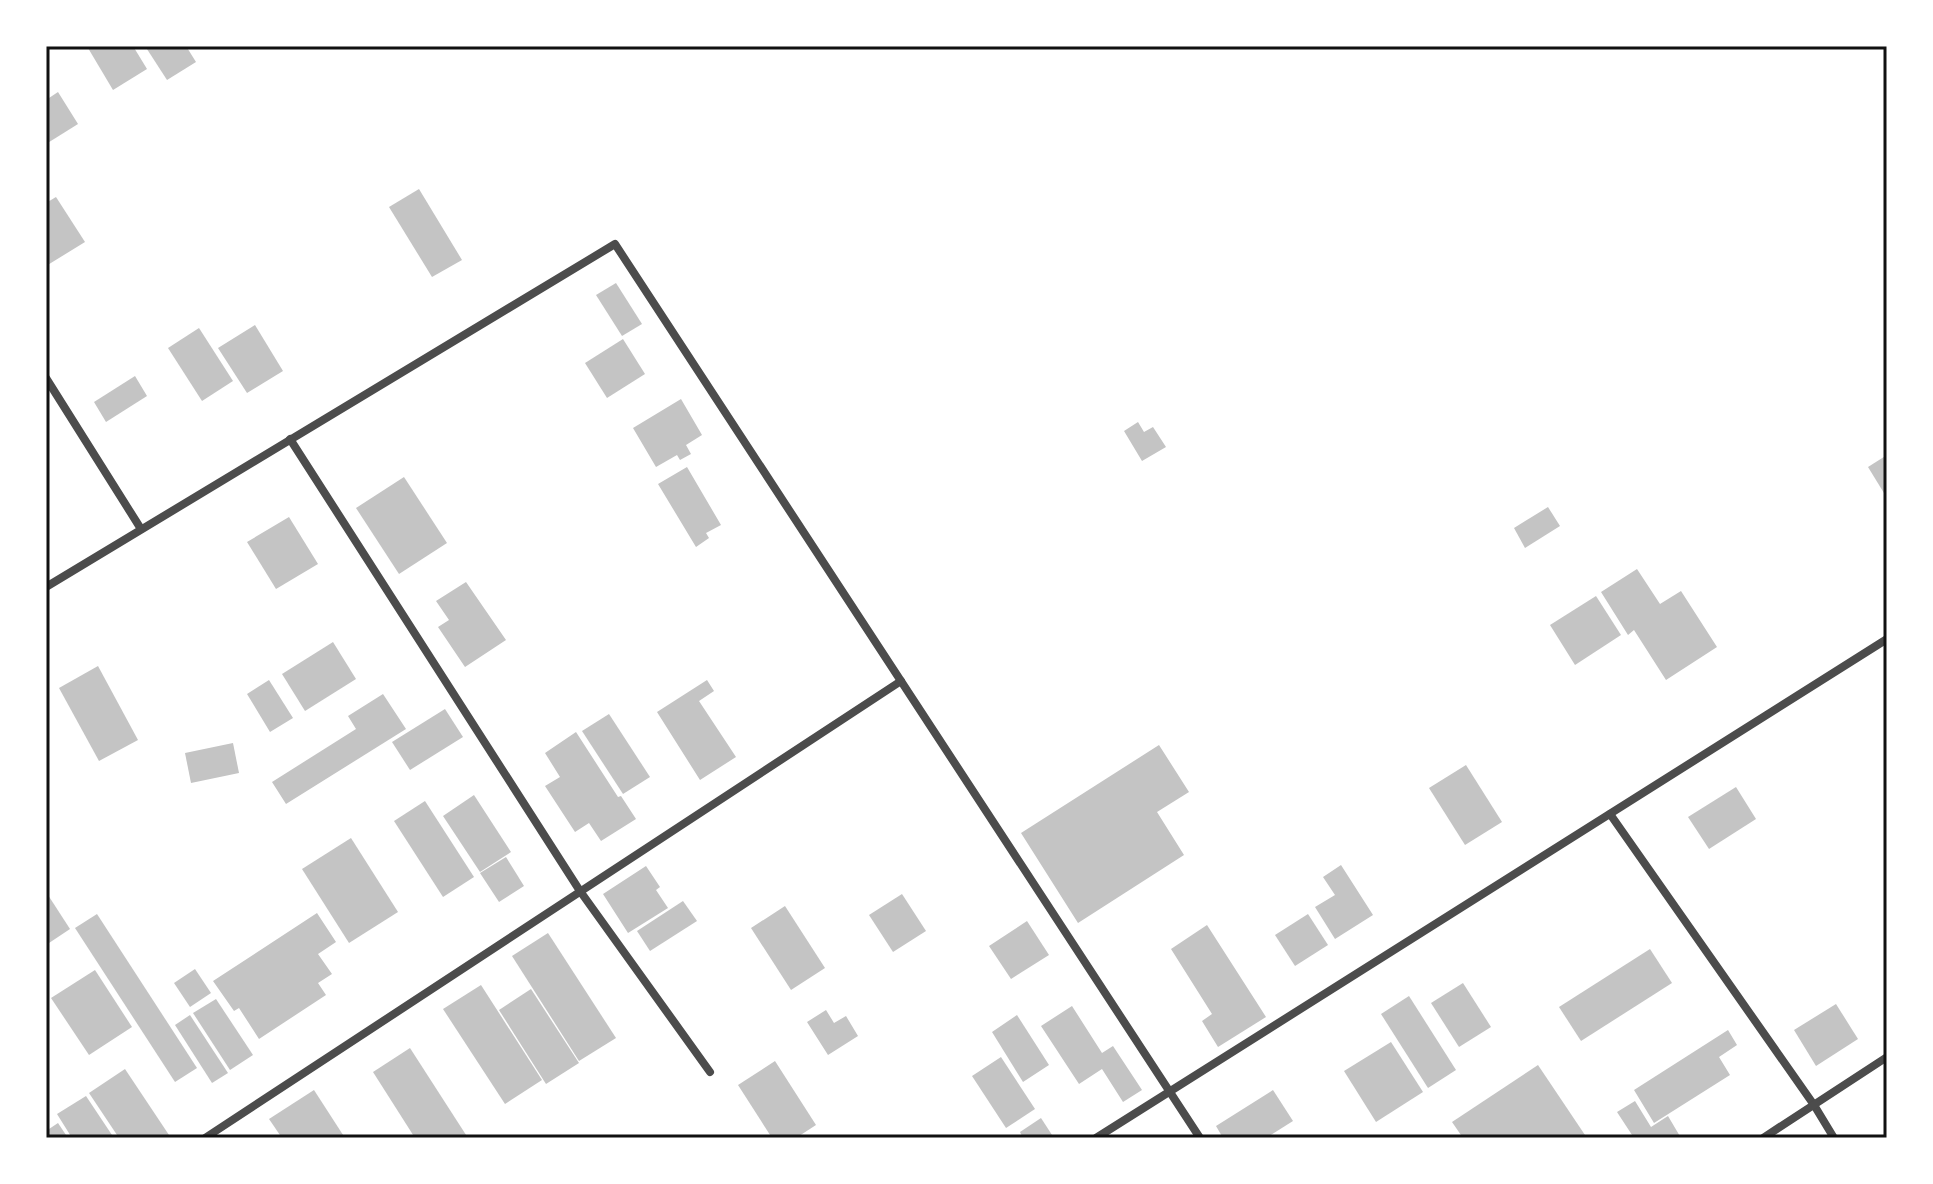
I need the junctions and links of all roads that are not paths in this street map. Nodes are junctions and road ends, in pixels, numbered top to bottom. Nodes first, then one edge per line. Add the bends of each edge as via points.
1 (46, 378) edge
2 (290, 439) junction
3 (141, 529) junction
4 (46, 587) edge
5 (1887, 639) edge
6 (901, 681) junction
7 (1610, 814) junction
8 (580, 891) junction
9 (1887, 1057) edge
10 (710, 1072) dead end
11 (1170, 1092) junction
12 (1814, 1105) junction
13 (205, 1138) edge
14 (1096, 1138) edge
15 (1200, 1138) edge
16 (1763, 1138) edge
17 (1834, 1138) edge

1 - 3 street
2 - 3 street
2 - 6 street via 615,244
2 - 8 street
3 - 4 street
5 - 7 street
6 - 8 street
6 - 11 street
7 - 11 street
7 - 12 street
8 - 10 street
8 - 13 street
9 - 12 street
11 - 14 street
11 - 15 street
12 - 16 street
12 - 17 street

